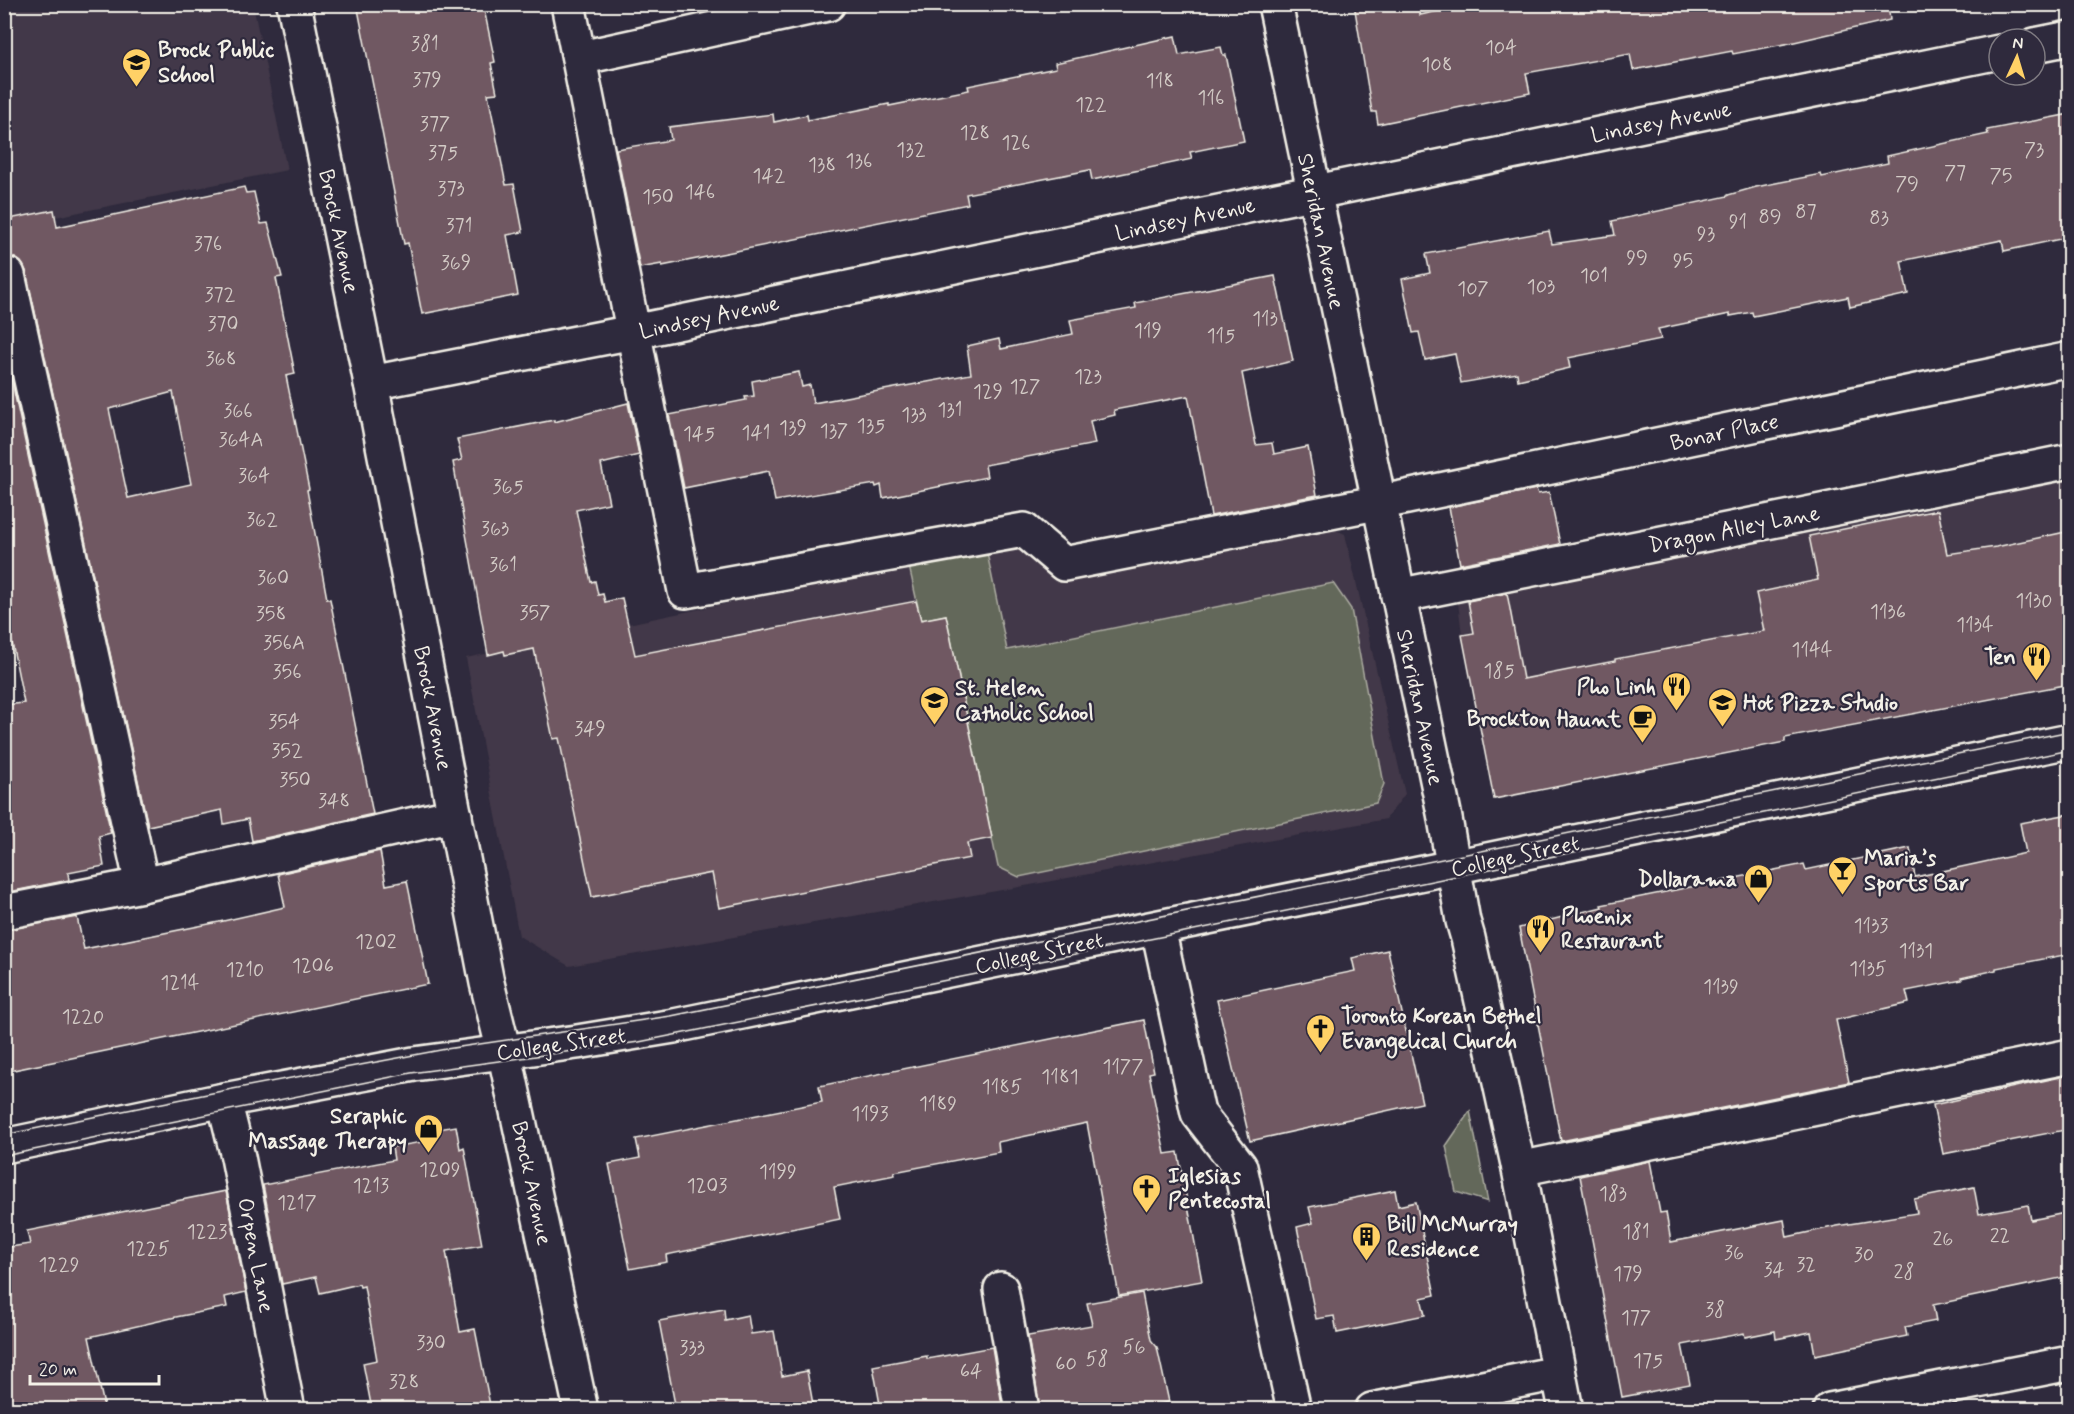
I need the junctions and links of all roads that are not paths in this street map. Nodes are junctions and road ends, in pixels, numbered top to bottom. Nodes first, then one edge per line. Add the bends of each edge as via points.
1 (294, 4) edge
2 (568, 4) edge
3 (828, 4) edge
4 (1275, 4) edge
5 (2070, 38) edge
6 (2047, 43) edge
7 (1987, 54) edge
8 (580, 58) junction
9 (1314, 191) junction
10 (8, 275) dead end
11 (633, 332) junction
12 (2070, 359) edge
13 (371, 383) junction
14 (2070, 461) edge
15 (1377, 502) junction
16 (1398, 596) junction
17 (2070, 741) edge
18 (455, 815) junction
19 (1455, 867) junction
20 (142, 885) junction
21 (4, 912) edge
22 (1158, 928) junction
23 (504, 1051) junction
24 (2070, 1056) edge
25 (224, 1101) junction
26 (4, 1146) edge
27 (1519, 1169) junction
28 (1001, 1289) dead end
29 (2070, 1363) edge
30 (1558, 1374) junction
31 (288, 1410) edge
32 (581, 1410) edge
33 (1022, 1410) edge
34 (1294, 1410) edge
35 (1372, 1410) edge
36 (1566, 1410) edge
37 (1830, 1410) edge

1 - 13 street, Brock Avenue
2 - 8 street
3 - 8 street
4 - 9 street, Sheridan Avenue
5 - 6 street
7 - 9 street, Lindsey Avenue
8 - 11 street
9 - 11 street, Lindsey Avenue
9 - 15 street, Sheridan Avenue
10 - 20 street
11 - 13 street, Lindsey Avenue
11 - 15 street, Bonar Place via 685,591 1024,530 1064,564
12 - 15 street, Bonar Place
13 - 18 street, Brock Avenue
14 - 16 street, Dragon Alley Lane
15 - 16 street, Sheridan Avenue
16 - 19 street, Sheridan Avenue
17 - 19 street, College Street
18 - 20 street
18 - 23 street, Brock Avenue
19 - 22 street, College Street
19 - 27 street, Sheridan Avenue via 1462,921
20 - 21 street
22 - 23 street, College Street via 674,1026
22 - 34 street via 1198,1113 1240,1167
23 - 25 street, College Street via 414,1064
23 - 32 street, Brock Avenue
24 - 27 street
25 - 26 street, College Street
25 - 31 street, Orpen Lane
27 - 30 street, Sheridan Avenue
28 - 33 street
29 - 37 street
30 - 35 street
30 - 36 street, Sheridan Avenue

